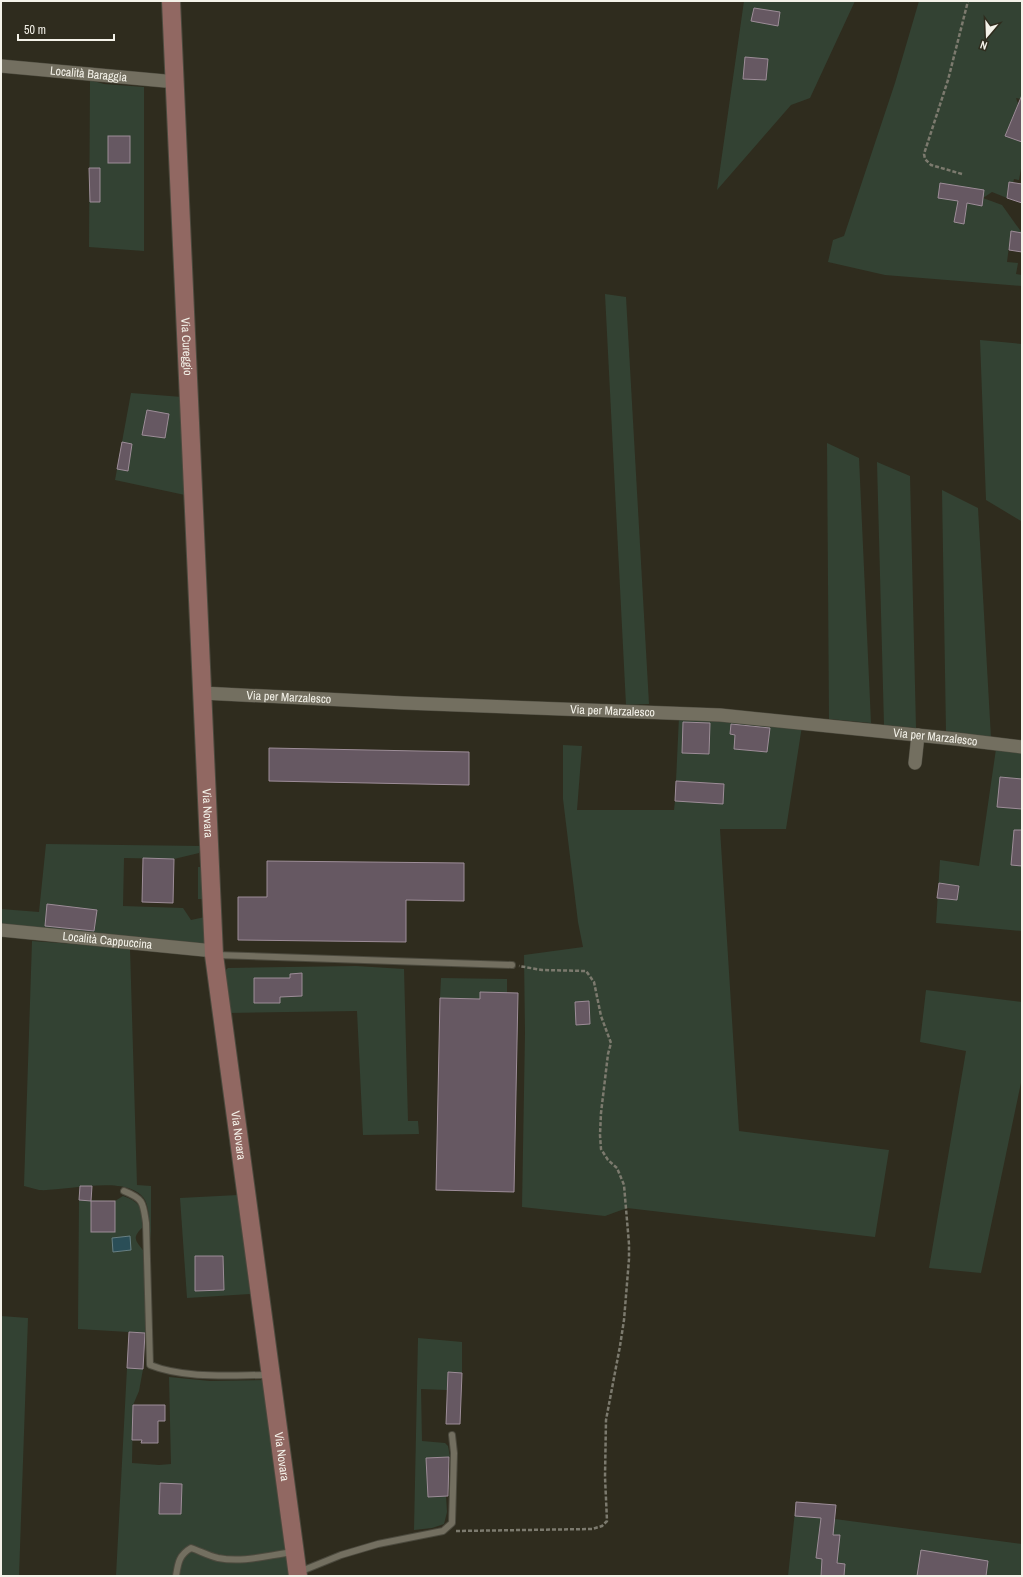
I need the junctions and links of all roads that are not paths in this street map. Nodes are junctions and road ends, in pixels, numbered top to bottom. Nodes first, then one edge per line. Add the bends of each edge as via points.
1 (171, 1) edge
2 (1, 66) edge
3 (176, 82) junction
4 (202, 693) junction
5 (918, 735) junction
6 (1022, 747) edge
7 (915, 763) dead end
8 (1, 930) edge
9 (214, 953) junction
10 (512, 965) road end
11 (124, 1192) dead end
12 (271, 1375) junction
13 (452, 1435) dead end
14 (295, 1552) junction
15 (298, 1574) edge
16 (176, 1576) edge

1 - 3 main road, Via Cureggio
2 - 3 street, Località Baraggia
3 - 4 main road, Via Cureggio
4 - 5 street, Via per Marzalesco via 720,715
4 - 9 main road, Via Novara
5 - 6 street, Via per Marzalesco
5 - 7 street
8 - 9 street, Località Cappuccina
9 - 10 lane
9 - 12 main road, Via Novara
11 - 12 lane via 137,1196 144,1206 150,1365 179,1373
12 - 14 main road, Via Novara
13 - 15 lane via 452,1523 443,1531 378,1544
14 - 15 main road, Via Novara
14 - 16 lane via 236,1559 217,1558 191,1548 183,1553 178,1562

